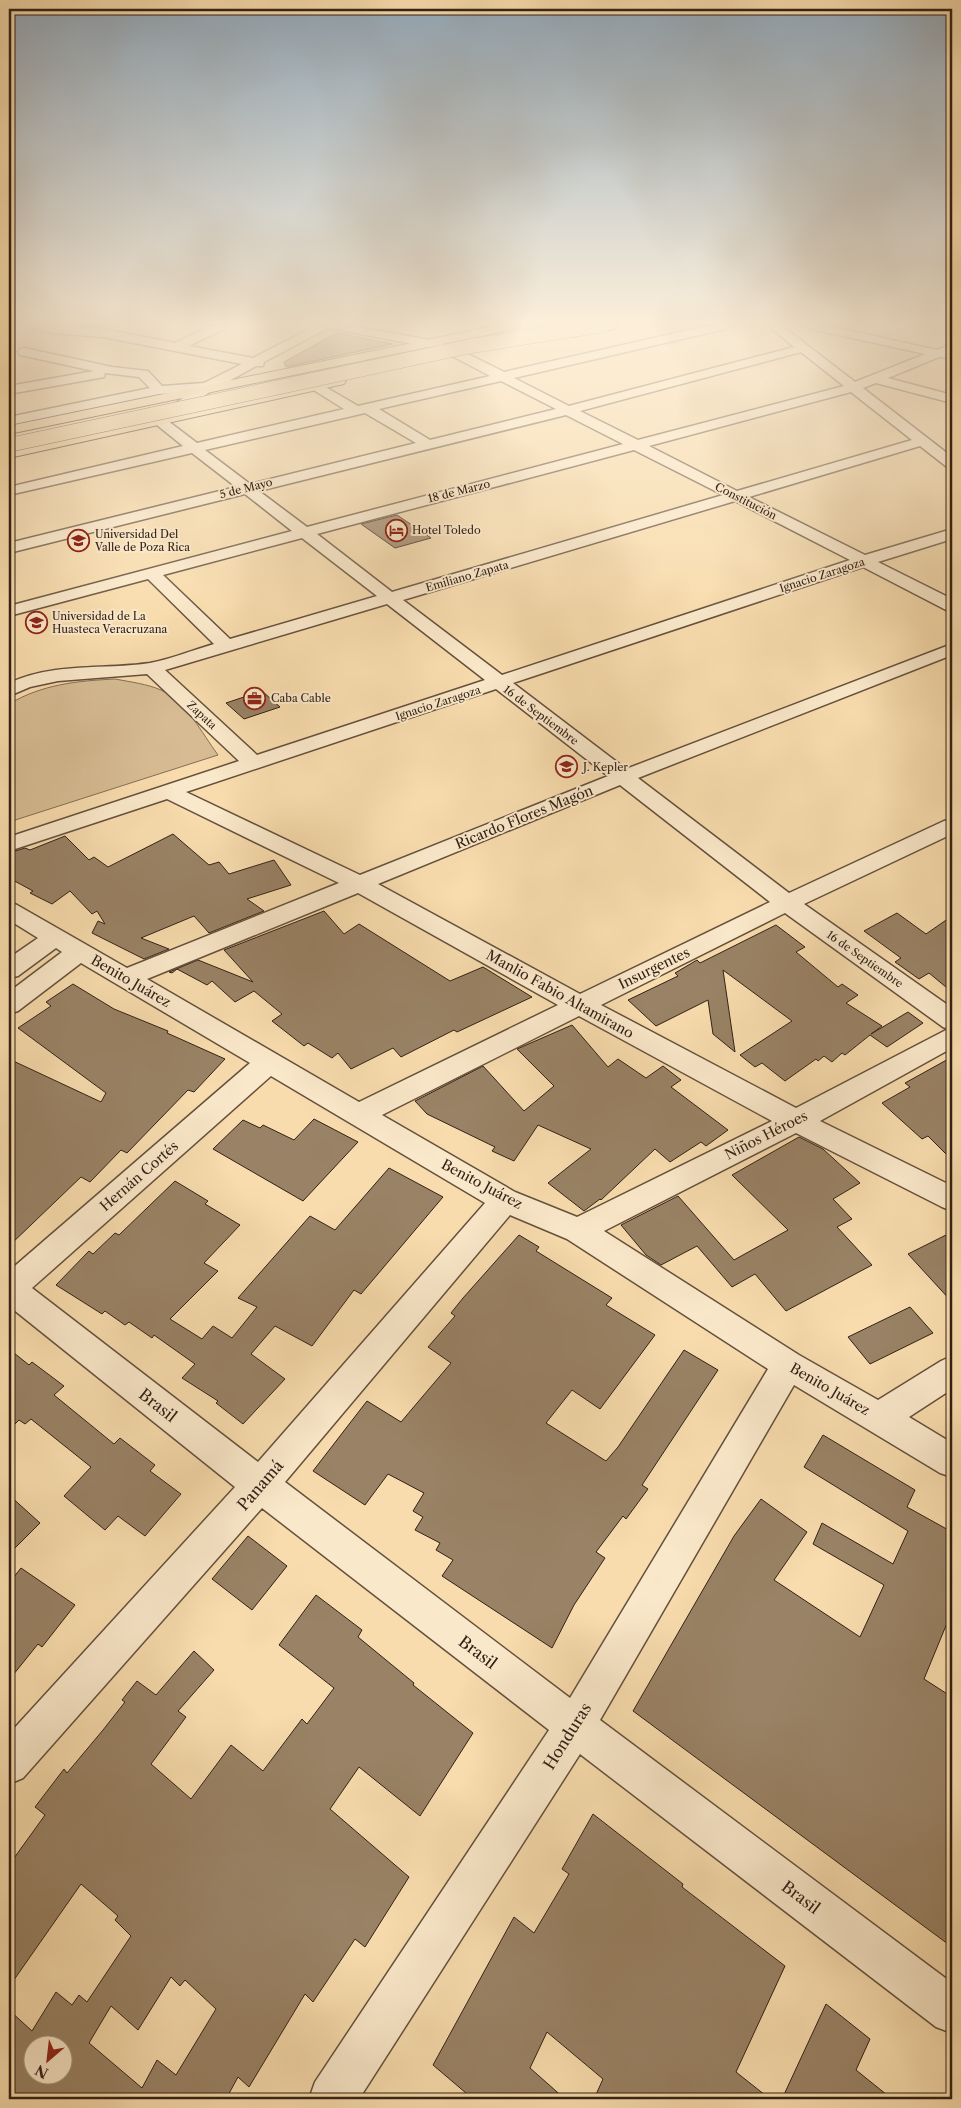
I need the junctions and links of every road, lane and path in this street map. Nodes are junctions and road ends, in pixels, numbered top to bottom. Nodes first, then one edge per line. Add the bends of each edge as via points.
1 (41, 423) edge
2 (79, 423) edge
3 (110, 423) edge
4 (150, 423) edge
5 (169, 423) edge
6 (302, 423) edge
7 (387, 423) edge
8 (513, 423) edge
9 (594, 423) edge
10 (721, 423) edge
11 (900, 423) edge
12 (9, 430) edge
13 (9, 438) edge
14 (922, 441) junction
15 (427, 444) junction
16 (9, 445) edge
17 (638, 446) junction
18 (194, 448) junction
19 (9, 454) edge
20 (952, 464) edge
21 (246, 488) junction
22 (9, 491) edge
23 (737, 496) junction
24 (304, 533) junction
25 (952, 534) edge
26 (9, 548) edge
27 (864, 561) junction
28 (151, 574) junction
29 (389, 599) junction
30 (952, 606) edge
31 (9, 611) edge
32 (227, 647) junction
33 (952, 649) edge
34 (152, 668) junction
35 (499, 683) junction
36 (10, 687) edge
37 (253, 763) junction
38 (623, 777) junction
39 (167, 791) junction
40 (952, 826) edge
41 (9, 844) edge
42 (360, 884) junction
43 (787, 903) junction
44 (9, 910) edge
45 (68, 944) junction
46 (9, 970) edge
47 (126, 978) junction
48 (9, 1005) edge
49 (579, 1005) junction
50 (952, 1021) edge
51 (952, 1037) edge
52 (269, 1062) junction
53 (359, 1114) junction
54 (796, 1121) junction
55 (952, 1199) edge
56 (505, 1200) junction
57 (578, 1230) junction
58 (9, 1289) edge
59 (788, 1365) junction
60 (952, 1371) edge
61 (878, 1418) junction
62 (952, 1461) edge
63 (260, 1485) junction
64 (574, 1726) junction
65 (9, 1764) edge
66 (952, 2011) edge
67 (332, 2099) edge

1 - 12 main road
2 - 13 main road
3 - 16 main road, bridge
4 - 19 main road
5 - 18 street, 16 de Septiembre
6 - 18 street
7 - 15 street
8 - 15 street, 5 de Mayo
9 - 17 street, Constitución
10 - 17 street, 18 de Marzo
11 - 14 street
14 - 20 street
14 - 23 street, Emiliano Zapata
15 - 21 street, 5 de Mayo
17 - 23 street, Constitución
17 - 24 street, 18 de Marzo
18 - 21 street, 16 de Septiembre
18 - 22 street
21 - 24 street, 16 de Septiembre
21 - 26 street, 5 de Mayo
23 - 27 street, Constitución
23 - 29 street, Emiliano Zapata
24 - 28 street, 18 de Marzo
24 - 29 street, 16 de Septiembre
25 - 27 street, Ignacio Zaragoza
27 - 30 street, Constitución
27 - 35 street, Ignacio Zaragoza
28 - 31 street, 18 de Marzo
28 - 32 street
29 - 32 street, Emiliano Zapata
29 - 35 street, 16 de Septiembre
32 - 34 street, Emiliano Zapata
33 - 38 street, Ricardo Flores Magón
34 - 36 street, Emiliano Zapata via 44,678
34 - 37 street, Zapata
35 - 37 street, Ignacio Zaragoza
35 - 38 street, 16 de Septiembre
37 - 39 street, Ignacio Zaragoza
38 - 42 street, Ricardo Flores Magón
38 - 43 street, 16 de Septiembre
39 - 41 street, Ignacio Zaragoza
39 - 42 street, Manlio Fabio Altamirano
40 - 43 street, Insurgentes
42 - 47 street, Ricardo Flores Magón
42 - 49 street, Manlio Fabio Altamirano
43 - 49 street, Insurgentes
43 - 50 street, 16 de Septiembre
44 - 45 street, Benito Juárez
45 - 46 street
45 - 47 street, Benito Juárez
45 - 48 street
47 - 52 street, Benito Juárez
49 - 53 street, Insurgentes
49 - 54 street, Manlio Fabio Altamirano
51 - 54 street, Niños Héroes
52 - 53 street, Benito Juárez
52 - 58 street, Hernán Cortés
53 - 56 street, Benito Juárez
54 - 55 street, Manlio Fabio Altamirano
54 - 57 street, Niños Héroes
56 - 57 street, Benito Juárez
56 - 63 street, Panamá
57 - 59 street, Benito Juárez
58 - 63 street, Brasil
59 - 61 street, Benito Juárez
59 - 64 street, Honduras
60 - 61 street
61 - 62 street, Benito Juárez
63 - 64 street, Brasil
63 - 65 street, Panamá
64 - 66 street, Brasil
64 - 67 street, Honduras

